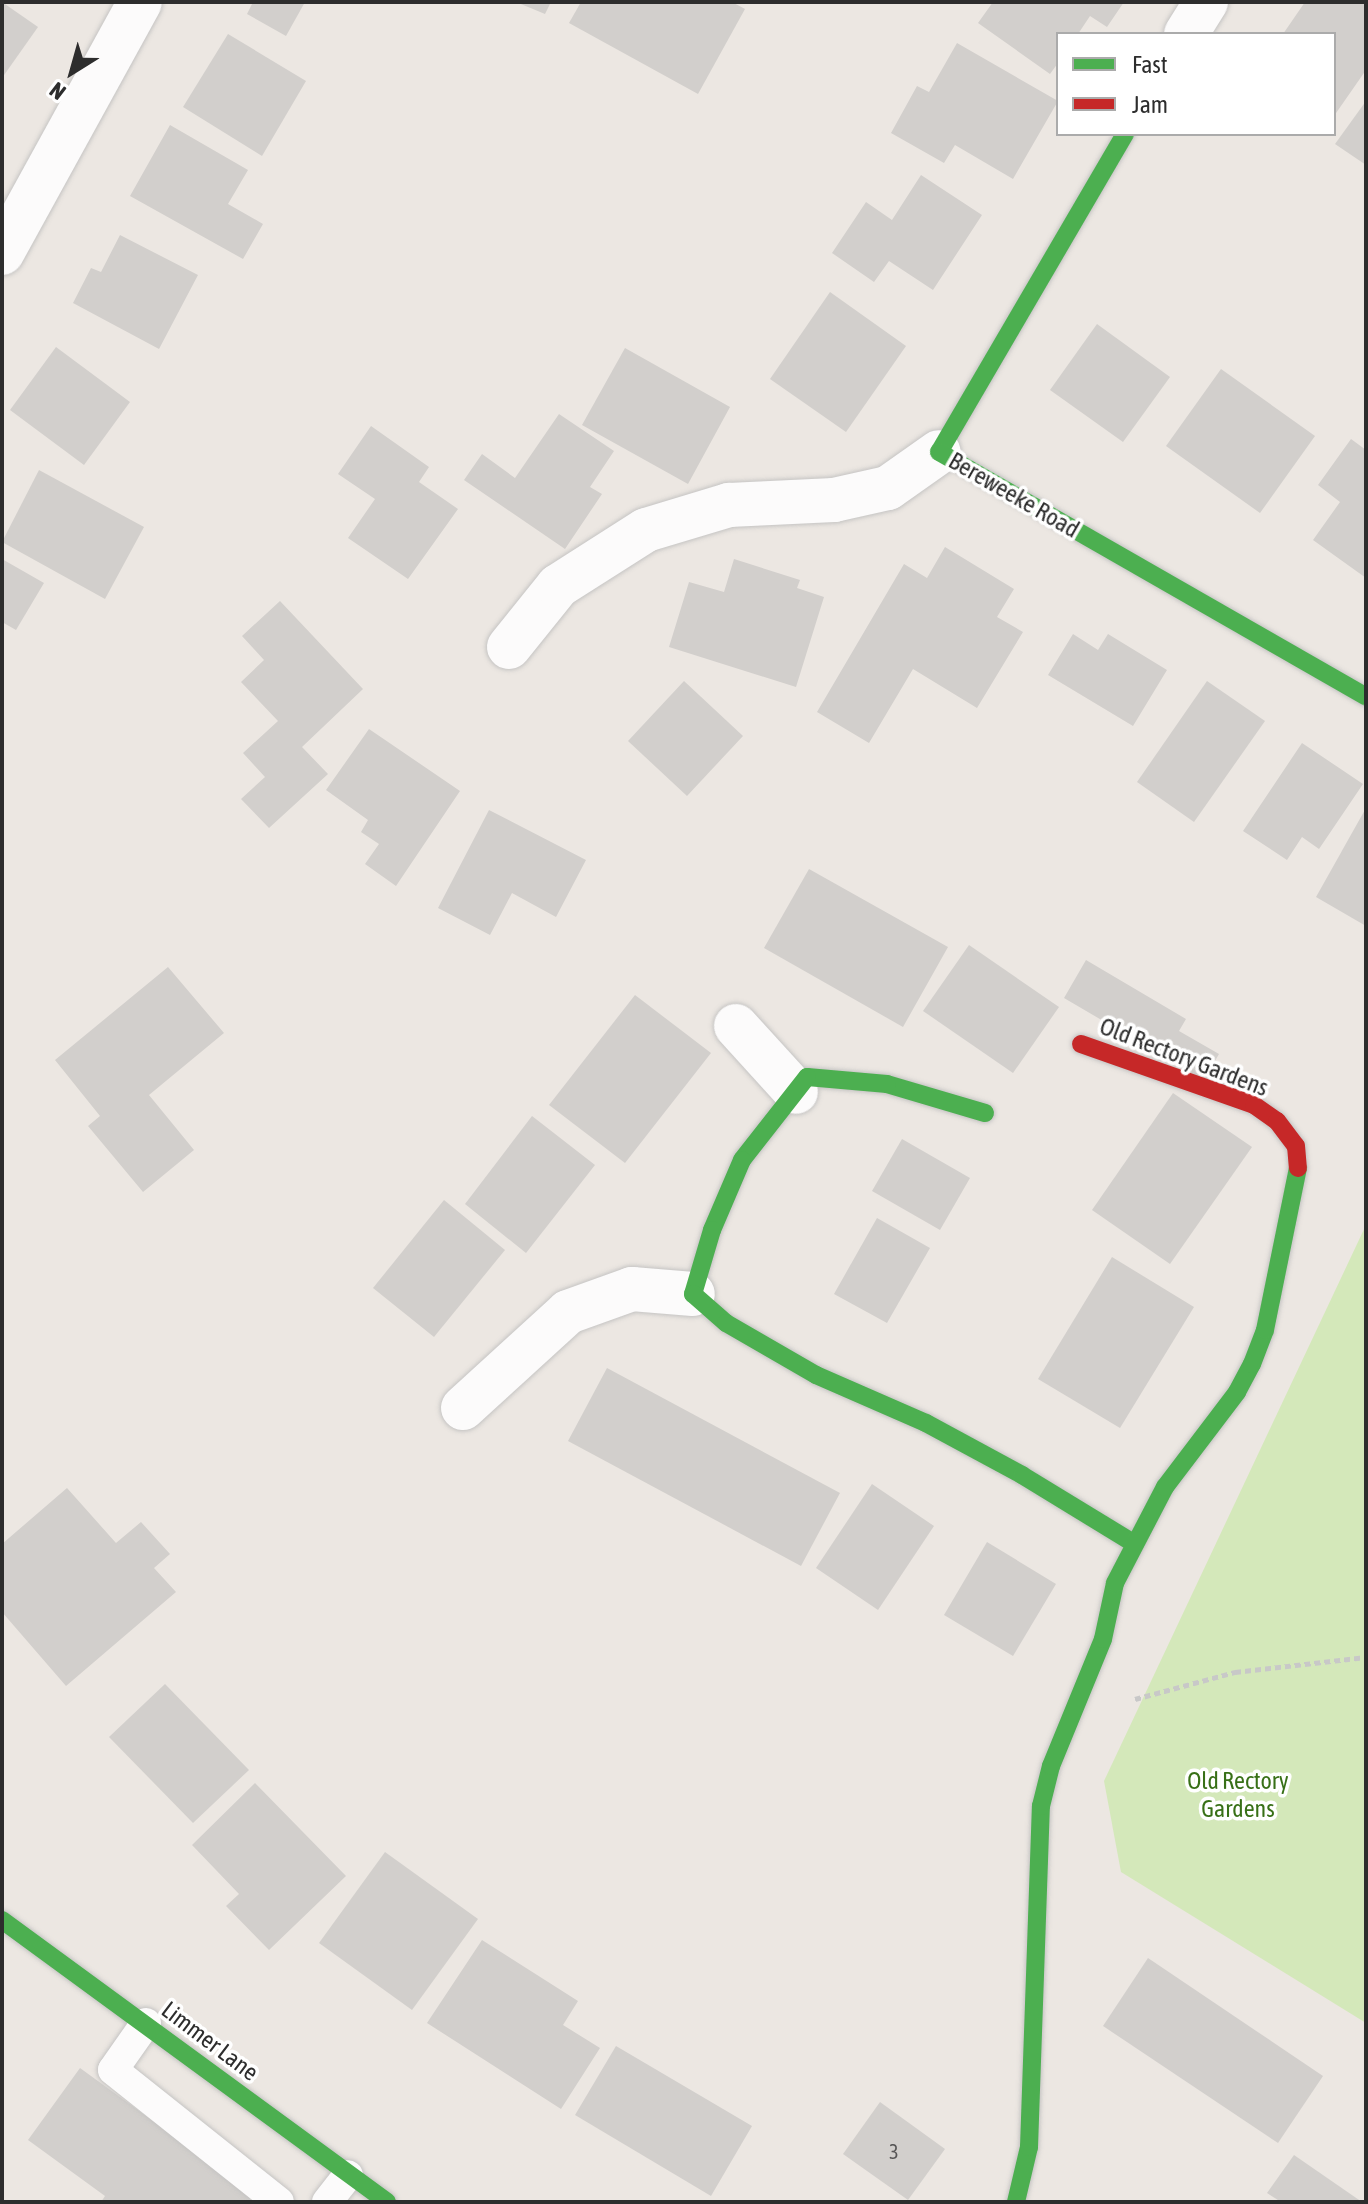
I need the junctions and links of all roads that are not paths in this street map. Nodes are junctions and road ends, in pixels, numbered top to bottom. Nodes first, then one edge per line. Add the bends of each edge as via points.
1 (140, 2) edge
2 (1206, 2) edge
3 (1187, 32) edge
4 (1124, 136) edge
5 (6, 235) edge
6 (939, 452) junction
7 (509, 647) dead end
8 (1366, 697) edge
9 (736, 1026) dead end
10 (1081, 1044) dead end
11 (796, 1092) junction
12 (985, 1113) dead end
13 (693, 1294) junction
14 (463, 1408) dead end
15 (1135, 1544) junction
16 (2, 1920) edge
17 (146, 2023) junction
18 (348, 2175) junction
19 (279, 2202) edge
20 (327, 2202) edge
21 (387, 2202) edge
22 (1016, 2202) edge

1 - 5 street
2 - 3 street
4 - 6 street, Bereweeke Road
6 - 7 street via 888,488 834,500 729,505 646,530 558,586
6 - 8 street, Bereweeke Road
9 - 11 street
10 - 15 street, Old Rectory Gardens via 1254,1105 1277,1121 1296,1146 1299,1175 1265,1330 1252,1364 1165,1487
11 - 12 street via 807,1077 887,1084
11 - 13 street via 742,1160 712,1230
13 - 14 street via 632,1289 568,1312
13 - 15 street via 726,1323 816,1375 926,1423
15 - 22 street, Old Rectory Gardens via 1115,1583 1103,1639 1051,1766 1041,1806 1029,2147
16 - 17 street, Limmer Lane
17 - 18 street, Limmer Lane
17 - 19 lane via 113,2070
18 - 20 lane
18 - 21 street, Limmer Lane

